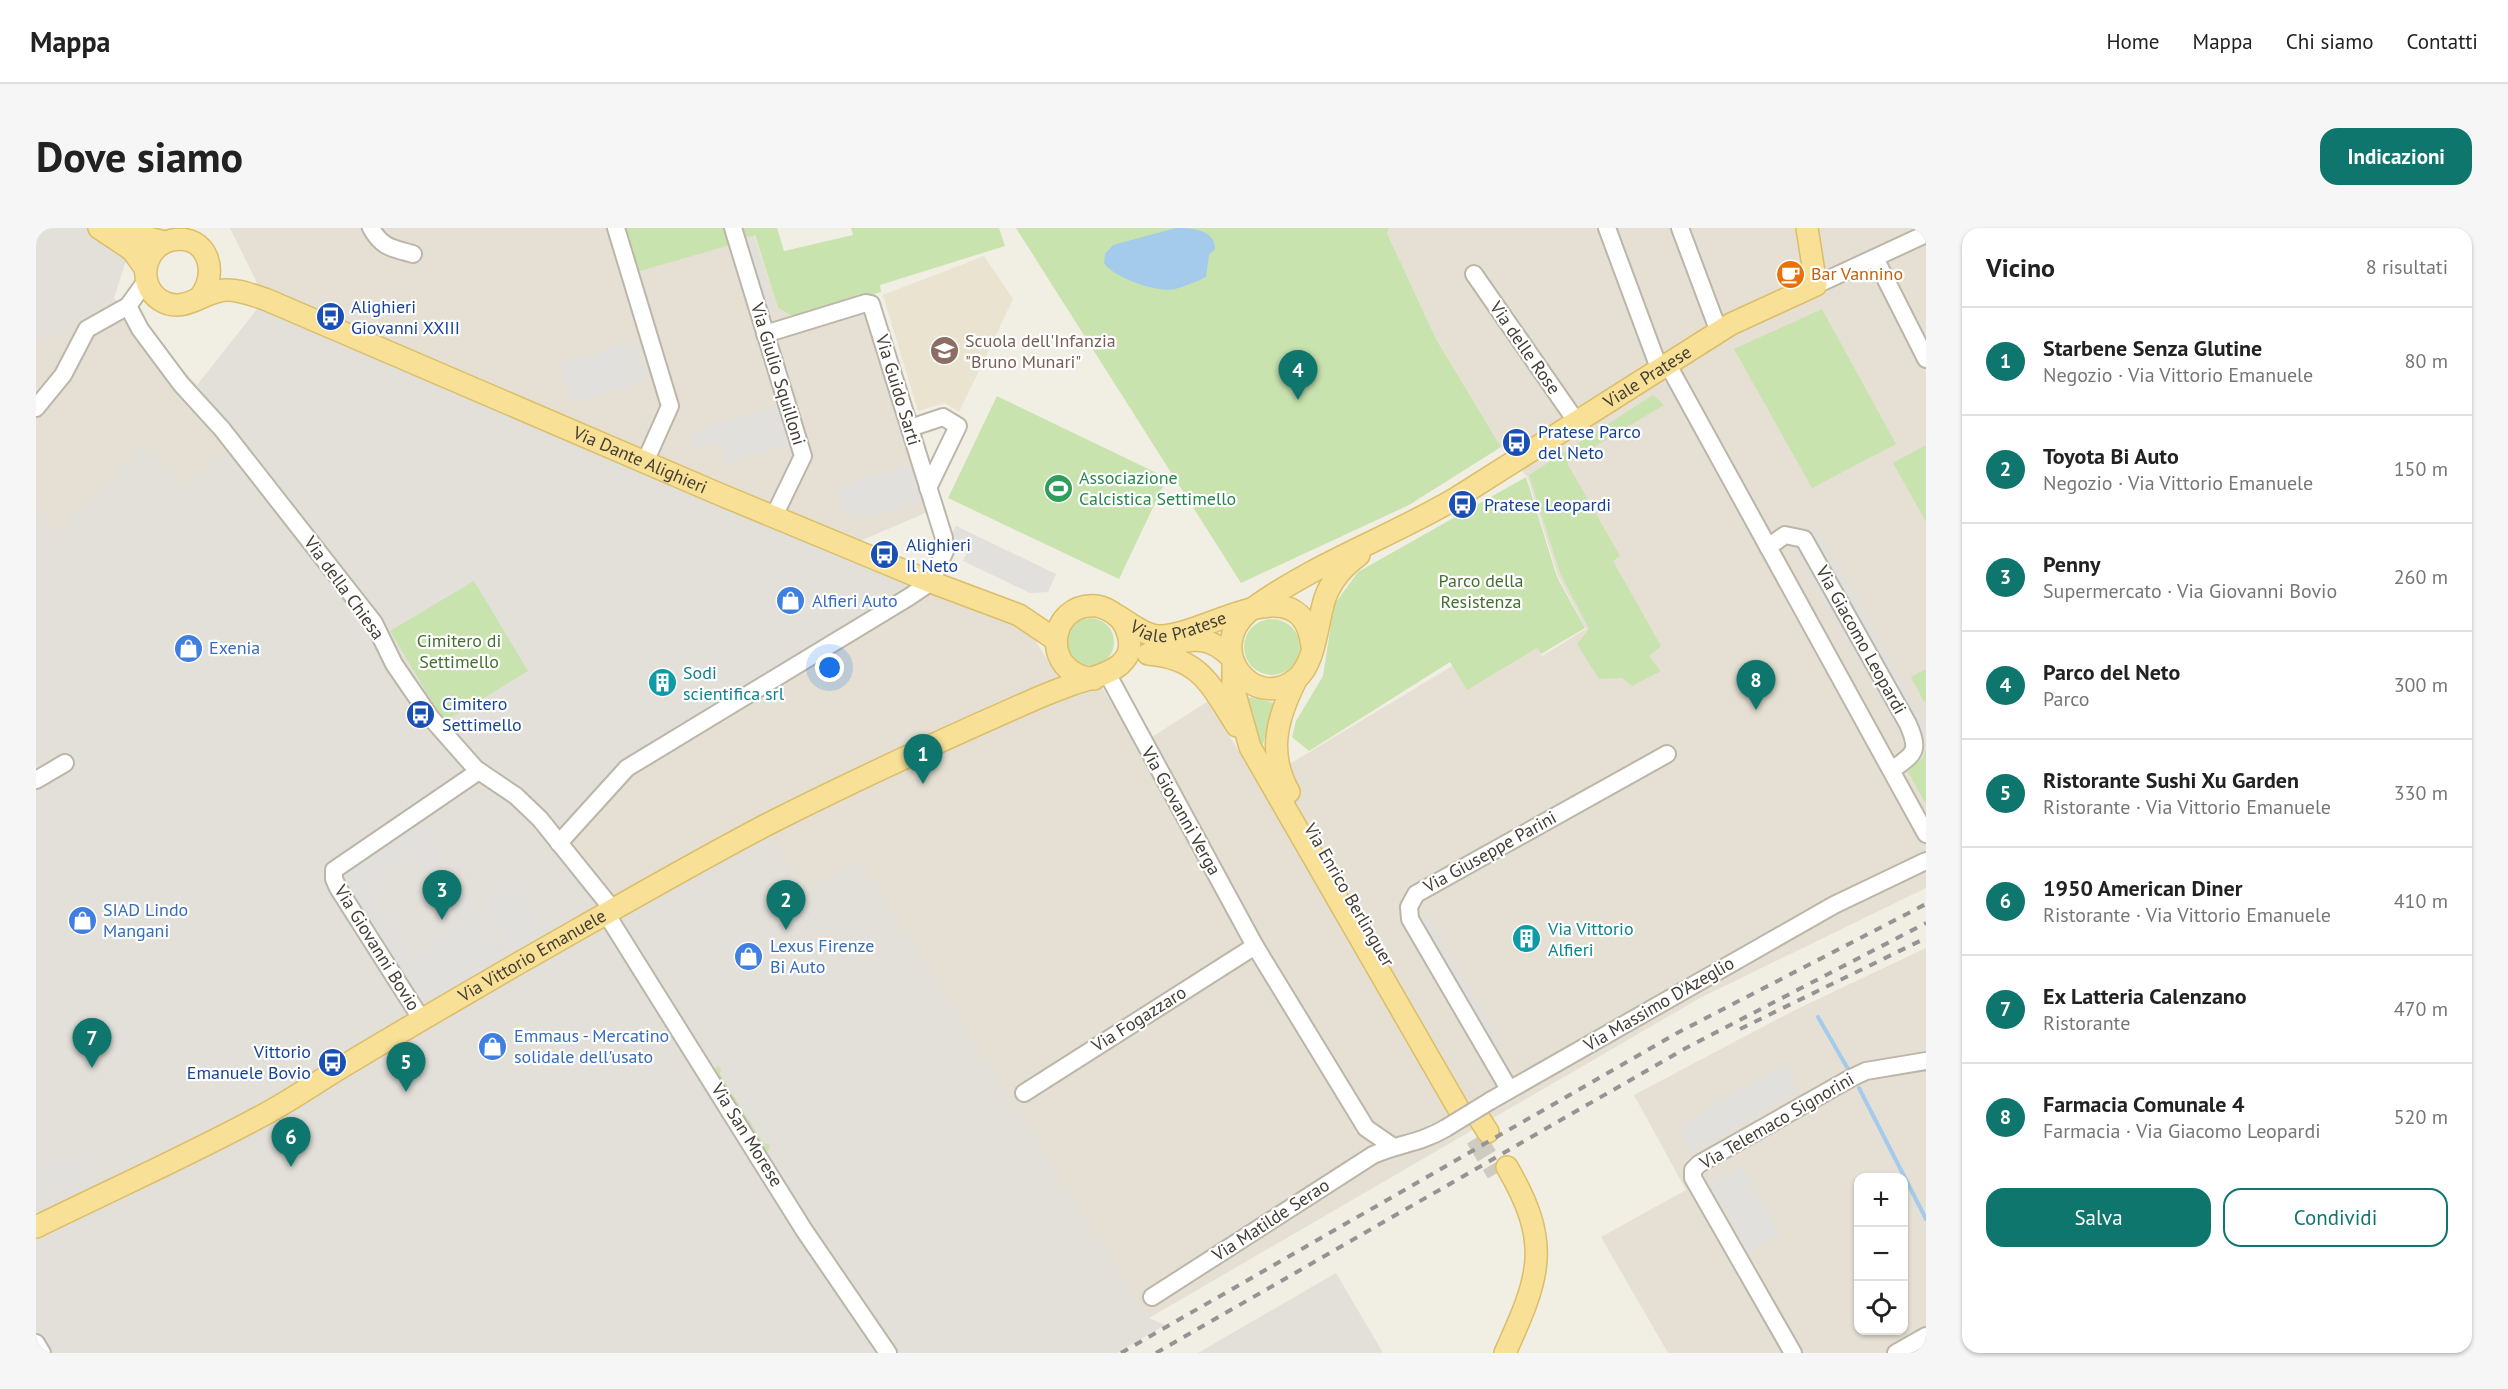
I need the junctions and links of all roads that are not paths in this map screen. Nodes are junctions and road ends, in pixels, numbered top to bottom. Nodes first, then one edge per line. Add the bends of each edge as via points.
1 (99, 228) edge
2 (371, 228) edge
3 (616, 228) edge
4 (733, 228) edge
5 (1607, 228) edge
6 (1680, 228) edge
7 (1807, 228) edge
8 (122, 229) edge
9 (1926, 234) edge
10 (166, 235) edge
11 (197, 244) edge
12 (413, 254) dead end
13 (1875, 258) junction
14 (146, 274) junction
15 (1474, 274) dead end
16 (1816, 285) junction
17 (199, 298) junction
18 (265, 299) junction
19 (128, 306) junction
20 (1719, 332) junction
21 (765, 334) junction
22 (1926, 359) edge
23 (1663, 365) junction
24 (36, 408) edge
25 (1576, 421) junction
26 (910, 428) junction
27 (645, 462) junction
28 (928, 488) junction
29 (774, 516) junction
30 (1379, 540) junction
31 (1768, 547) junction
32 (931, 582) junction
33 (1251, 610) junction
34 (1111, 611) junction
35 (1070, 613) junction
36 (1020, 615) junction
37 (1312, 646) junction
38 (1057, 649) junction
39 (1148, 654) junction
40 (1232, 660) junction
41 (1107, 674) junction
42 (1296, 680) junction
43 (1035, 699) junction
44 (1250, 747) junction
45 (1667, 754) dead end
46 (66, 763) dead end
47 (1892, 770) junction
48 (479, 771) junction
49 (36, 780) edge
50 (1926, 834) edge
51 (559, 843) junction
52 (1926, 861) edge
53 (611, 913) junction
54 (1255, 946) junction
55 (422, 1020) junction
56 (1926, 1061) edge
57 (1509, 1089) junction
58 (1024, 1093) dead end
59 (1475, 1118) junction
60 (1392, 1146) junction
61 (36, 1227) edge
62 (1152, 1297) dead end
63 (1926, 1336) edge
64 (36, 1342) edge
65 (42, 1353) edge
66 (888, 1353) edge
67 (1490, 1353) edge
68 (1505, 1353) edge
69 (1792, 1353) edge
70 (1896, 1353) edge

1 - 14 main road, Via Dante Alighieri via 132,250
2 - 12 street via 385,246
3 - 27 street via 670,406
4 - 21 street, Via Giulio Squilloni
5 - 23 street, Via Giacomo Leopardi
6 - 20 street
7 - 16 main road
8 - 10 main road
9 - 13 street, Viale Pratese
10 - 11 main road
10 - 14 main road via 152,253
11 - 17 main road via 210,280
11 - 18 main road, Via Dante Alighieri
13 - 16 street, Viale Pratese
13 - 22 street
14 - 17 main road, Via Dante Alighieri via 151,291 168,304 190,303
14 - 19 street
15 - 25 street, Via delle Rose
16 - 20 main road, Viale Pratese
17 - 18 main road, Via Dante Alighieri via 214,292 235,291
18 - 27 main road, Via Dante Alighieri
19 - 24 street via 87,329 63,375
19 - 48 street, Via della Chiesa via 140,329 181,384 228,437 374,623 394,664 431,718
20 - 23 main road, Viale Pratese
21 - 26 street, Via Guido Sarti via 870,303
21 - 29 street, Via Giulio Squilloni via 803,456
23 - 25 main road, Viale Pratese
23 - 31 street, Via Giacomo Leopardi
25 - 30 main road, Viale Pratese via 1458,497
26 - 28 street, Via Guido Sarti
26 - 28 street via 943,417 958,426
27 - 29 main road, Via Dante Alighieri
28 - 32 street, Via Guido Sarti via 946,546
29 - 32 main road, Via Dante Alighieri
30 - 33 main road, Viale Pratese via 1306,574
30 - 37 main road, Viale Pratese via 1350,562 1330,587
31 - 47 street, Via Giacomo Leopardi
31 - 47 street, Via Giacomo Leopardi via 1785,535 1804,539 1908,724 1916,743 1913,755
32 - 36 main road, Via Dante Alighieri
32 - 51 street via 627,768
33 - 34 main road, Viale Pratese via 1170,636 1146,633
33 - 37 main road, Viale Pratese via 1273,605 1293,611 1307,626
33 - 40 main road, Viale Pratese via 1232,631
34 - 35 main road via 1095,606
34 - 41 main road via 1120,618 1128,638 1125,659
35 - 36 main road, Via Dante Alighieri via 1041,618
35 - 38 main road, Via Vittorio Emanuele via 1062,621
36 - 38 main road, Via Dante Alighieri
37 - 42 main road, Viale Pratese via 1308,665
38 - 41 main road via 1072,673
38 - 43 main road, Via Vittorio Emanuele via 1049,684
39 - 40 main road, Viale Pratese via 1199,639 1213,642
39 - 41 main road, Viale Pratese
39 - 44 main road, Via Enrico Berlinguer via 1177,658 1204,676
40 - 42 main road, Viale Pratese via 1243,677 1256,686 1281,687
40 - 44 main road, Via Enrico Berlinguer via 1233,687
41 - 43 main road, Via Vittorio Emanuele
41 - 54 street, Via Giovanni Verga
42 - 59 main road, Via Enrico Berlinguer via 1276,726 1275,753 1280,774
43 - 53 main road, Via Vittorio Emanuele via 785,816
44 - 59 main road, Via Enrico Berlinguer
45 - 57 street, Via Giuseppe Parini via 1416,894 1409,907 1410,919
46 - 49 street
47 - 50 street, Via Giacomo Leopardi
48 - 51 street, Via della Chiesa via 516,796
48 - 55 street, Via Giovanni Bovio via 334,870 338,888
51 - 53 street, Via della Chiesa
52 - 57 street, Via Massimo D'Azeglio via 1834,905
53 - 55 main road, Via Vittorio Emanuele
53 - 66 street, Via San Morese via 804,1230
54 - 58 street, Via Fogazzaro
54 - 60 street, Via Giovanni Verga via 1366,1128
55 - 61 main road, Via Vittorio Emanuele via 236,1130
56 - 69 street, Via Telemaco Signorini via 1866,1071 1838,1084 1693,1170 1693,1178
57 - 59 street, Via Massimo D'Azeglio
59 - 60 street, Via Massimo D'Azeglio, bridge via 1417,1143
60 - 62 street, Via Matilde Serao
63 - 70 street
64 - 65 street
67 - 68 main road via 1515,1301 1523,1270 1521,1229 1502,1170 1532,1217 1537,1257 1529,1301

